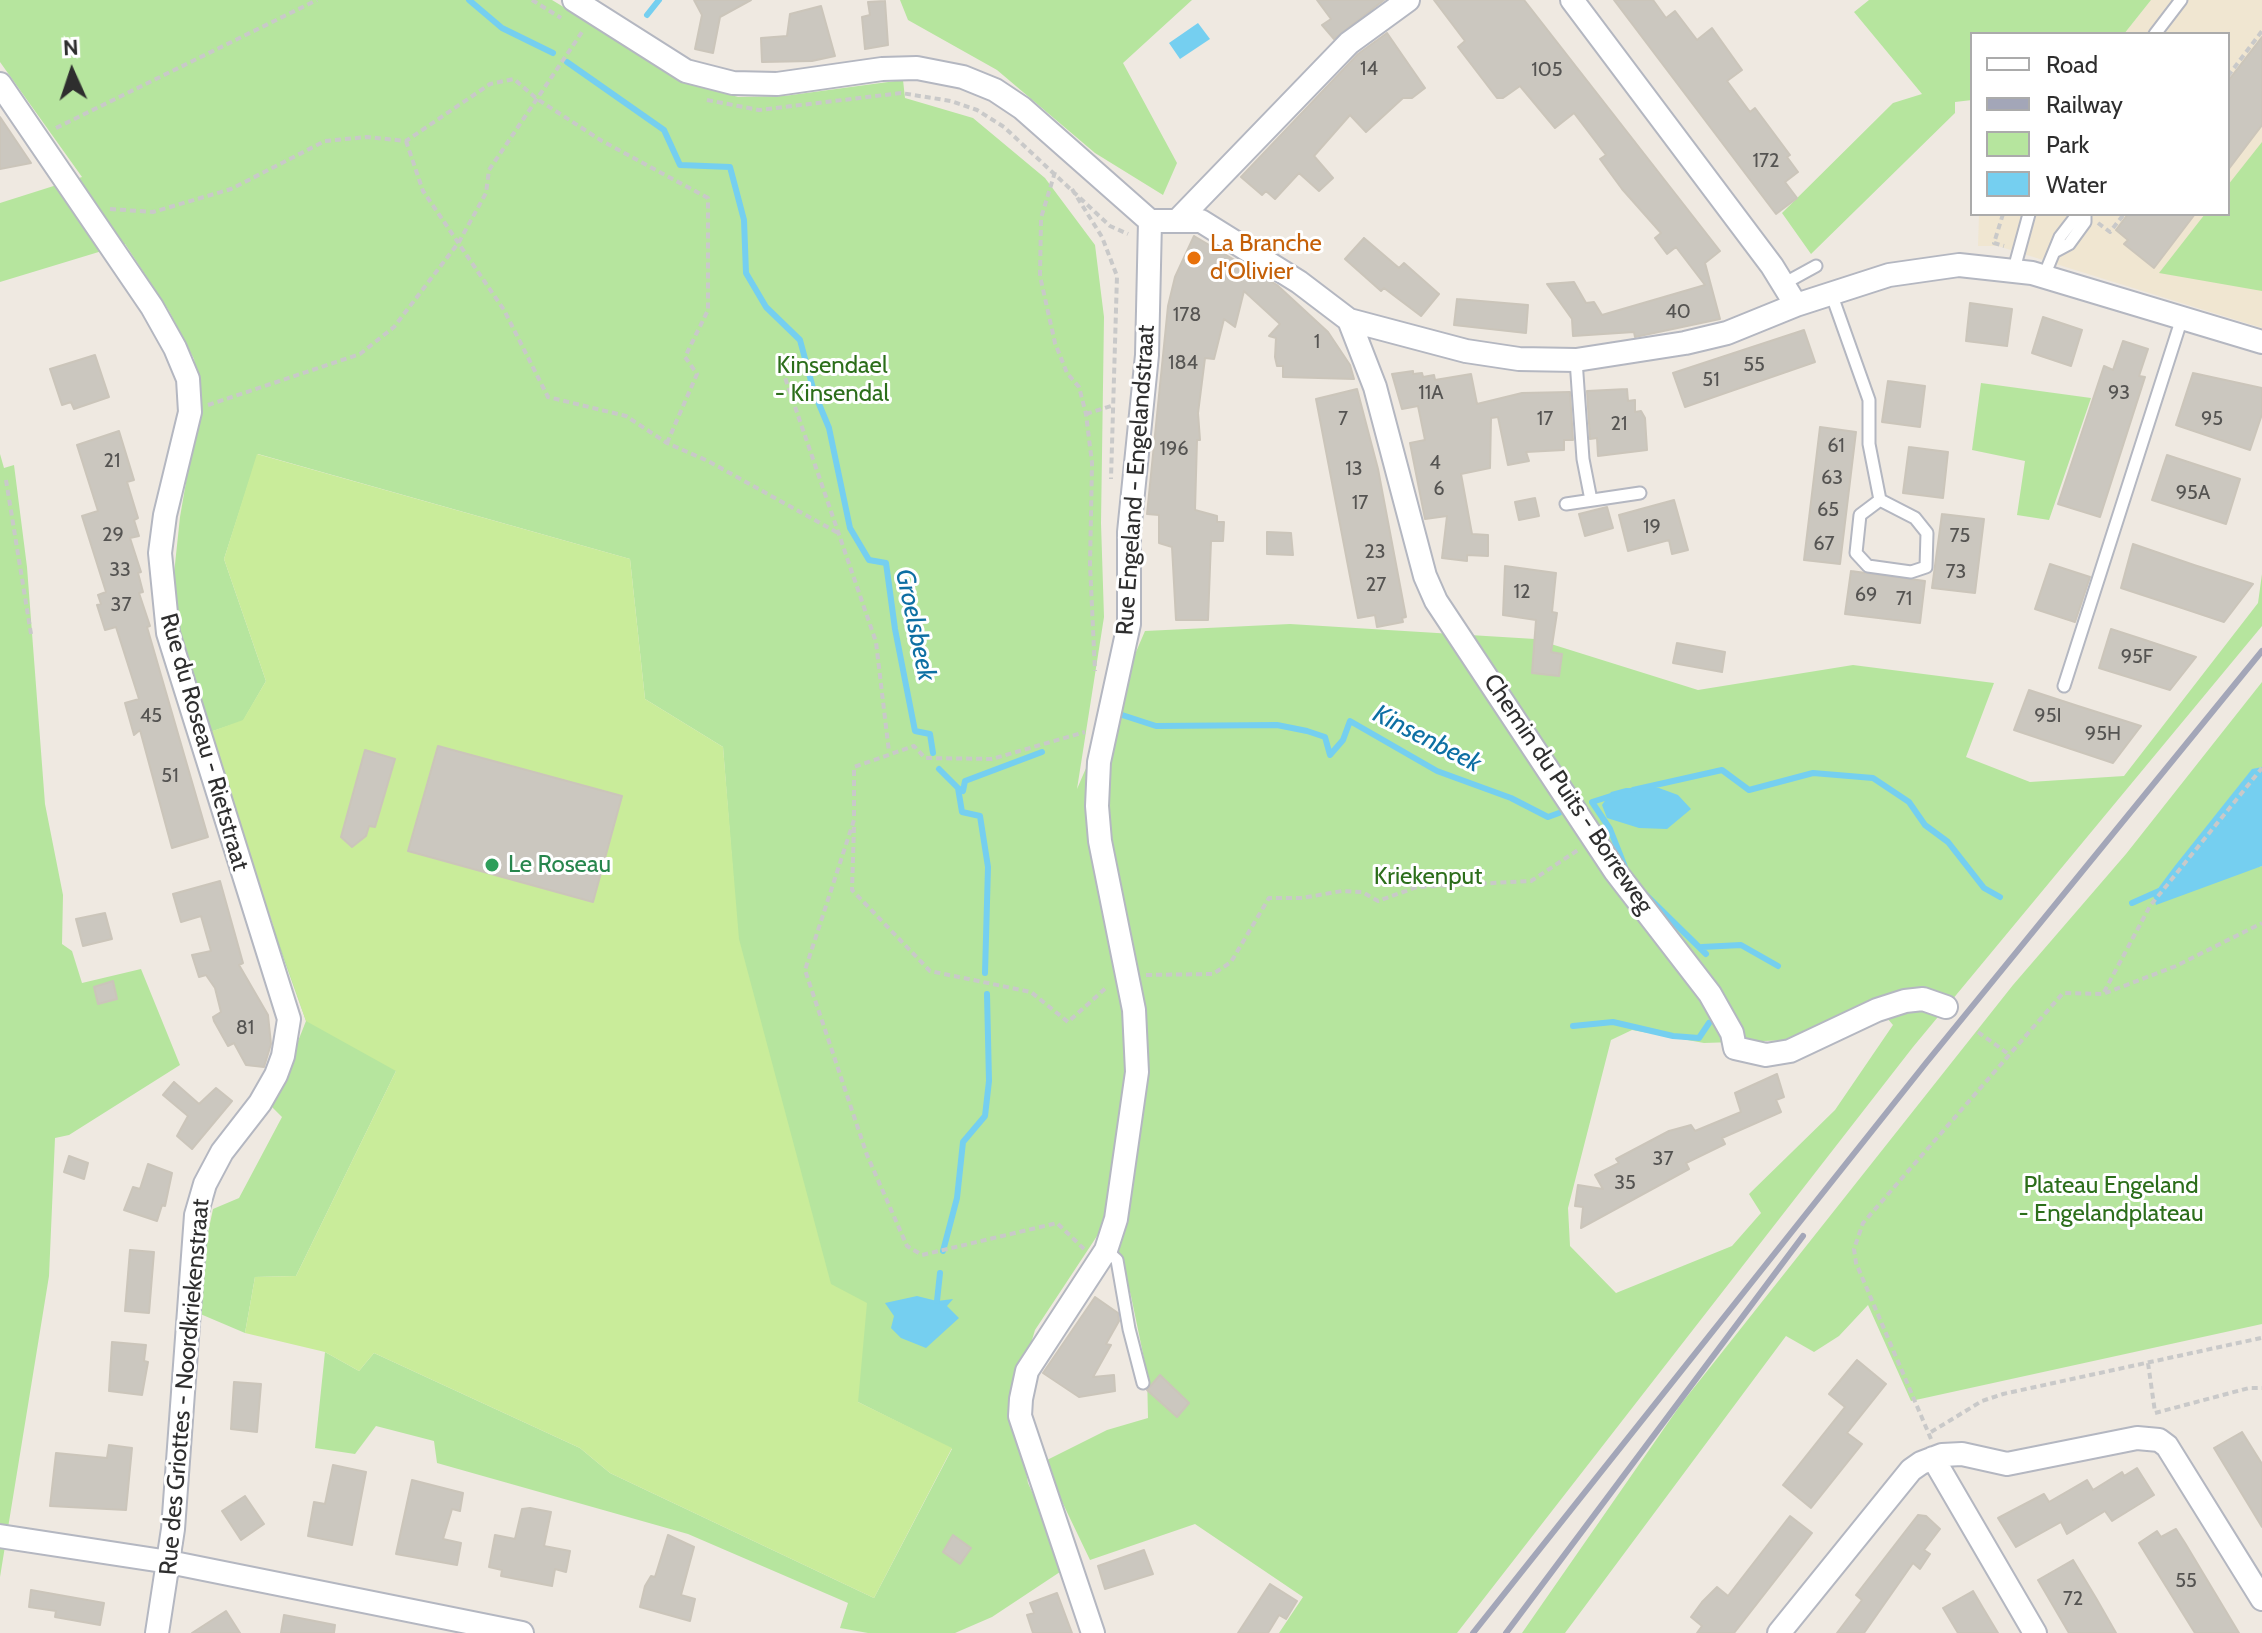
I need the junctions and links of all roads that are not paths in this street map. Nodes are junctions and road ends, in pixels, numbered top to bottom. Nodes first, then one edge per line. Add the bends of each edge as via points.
1 (574, 0) edge
2 (1408, 0) edge
3 (1572, 0) edge
4 (2181, 0) edge
5 (2157, 32) edge
6 (0, 84) edge
7 (2028, 216) edge
8 (2076, 216) edge
9 (1178, 220) junction
10 (1150, 229) junction
11 (1816, 266) dead end
12 (2014, 269) junction
13 (2044, 276) junction
14 (1785, 283) junction
15 (1831, 293) junction
16 (1796, 305) junction
17 (2182, 318) junction
18 (1349, 320) junction
19 (2262, 342) edge
20 (1576, 360) junction
21 (1640, 493) dead end
22 (1591, 500) junction
23 (1880, 500) junction
24 (1566, 504) dead end
25 (2064, 686) dead end
26 (1946, 1007) dead end
27 (289, 1019) joint
28 (1106, 1250) junction
29 (1143, 1383) dead end
30 (1933, 1458) junction
31 (0, 1536) edge
32 (169, 1562) junction
33 (2262, 1599) edge
34 (157, 1633) edge
35 (522, 1633) edge
36 (1093, 1633) edge
37 (1779, 1633) edge
38 (2035, 1633) edge

1 - 10 street via 686,71 733,83 777,84 917,68 963,77 1022,108
2 - 9 street via 1349,43
3 - 14 street
4 - 5 lane
6 - 27 street, Rue du Roseau - Rietstraat via 175,348 188,379 190,412 160,553 168,633
7 - 12 lane
8 - 13 lane via 2060,237
9 - 10 street
9 - 18 street via 1201,221
10 - 28 street, Rue Engeland - Engelandstraat via 1147,355 1129,532 1129,624 1099,762 1097,806 1121,972 1136,1026 1137,1072 1116,1219
11 - 14 lane
12 - 13 street
12 - 15 street via 1958,257
13 - 17 street
14 - 16 street
15 - 16 street
15 - 23 lane via 1869,400 1869,444
16 - 20 street via 1727,333
17 - 19 street
17 - 25 lane
18 - 20 street via 1466,351
18 - 26 street, Chemin du Puits - Borreweg via 1375,387 1436,601 1615,871 1710,994 1735,1048 1766,1055 1790,1051 1905,1001 1923,999
20 - 22 lane
21 - 22 lane
22 - 24 lane
23 - 23 lane via 1915,518 1927,533 1926,567 1911,572 1868,566 1856,553 1860,515
27 - 32 street, Rue des Griottes - Noordkriekenstraat via 276,1075 222,1152 196,1215
28 - 29 lane via 1117,1260
28 - 36 street, Rue Engeland - Engelandstraat via 1027,1371 1021,1399 1024,1429
30 - 33 street via 1962,1454 2007,1464 2150,1438 2167,1446 2180,1463
30 - 37 street via 1911,1470
30 - 38 street
31 - 32 street
32 - 34 street, Rue des Griottes - Noordkriekenstraat
32 - 35 street

